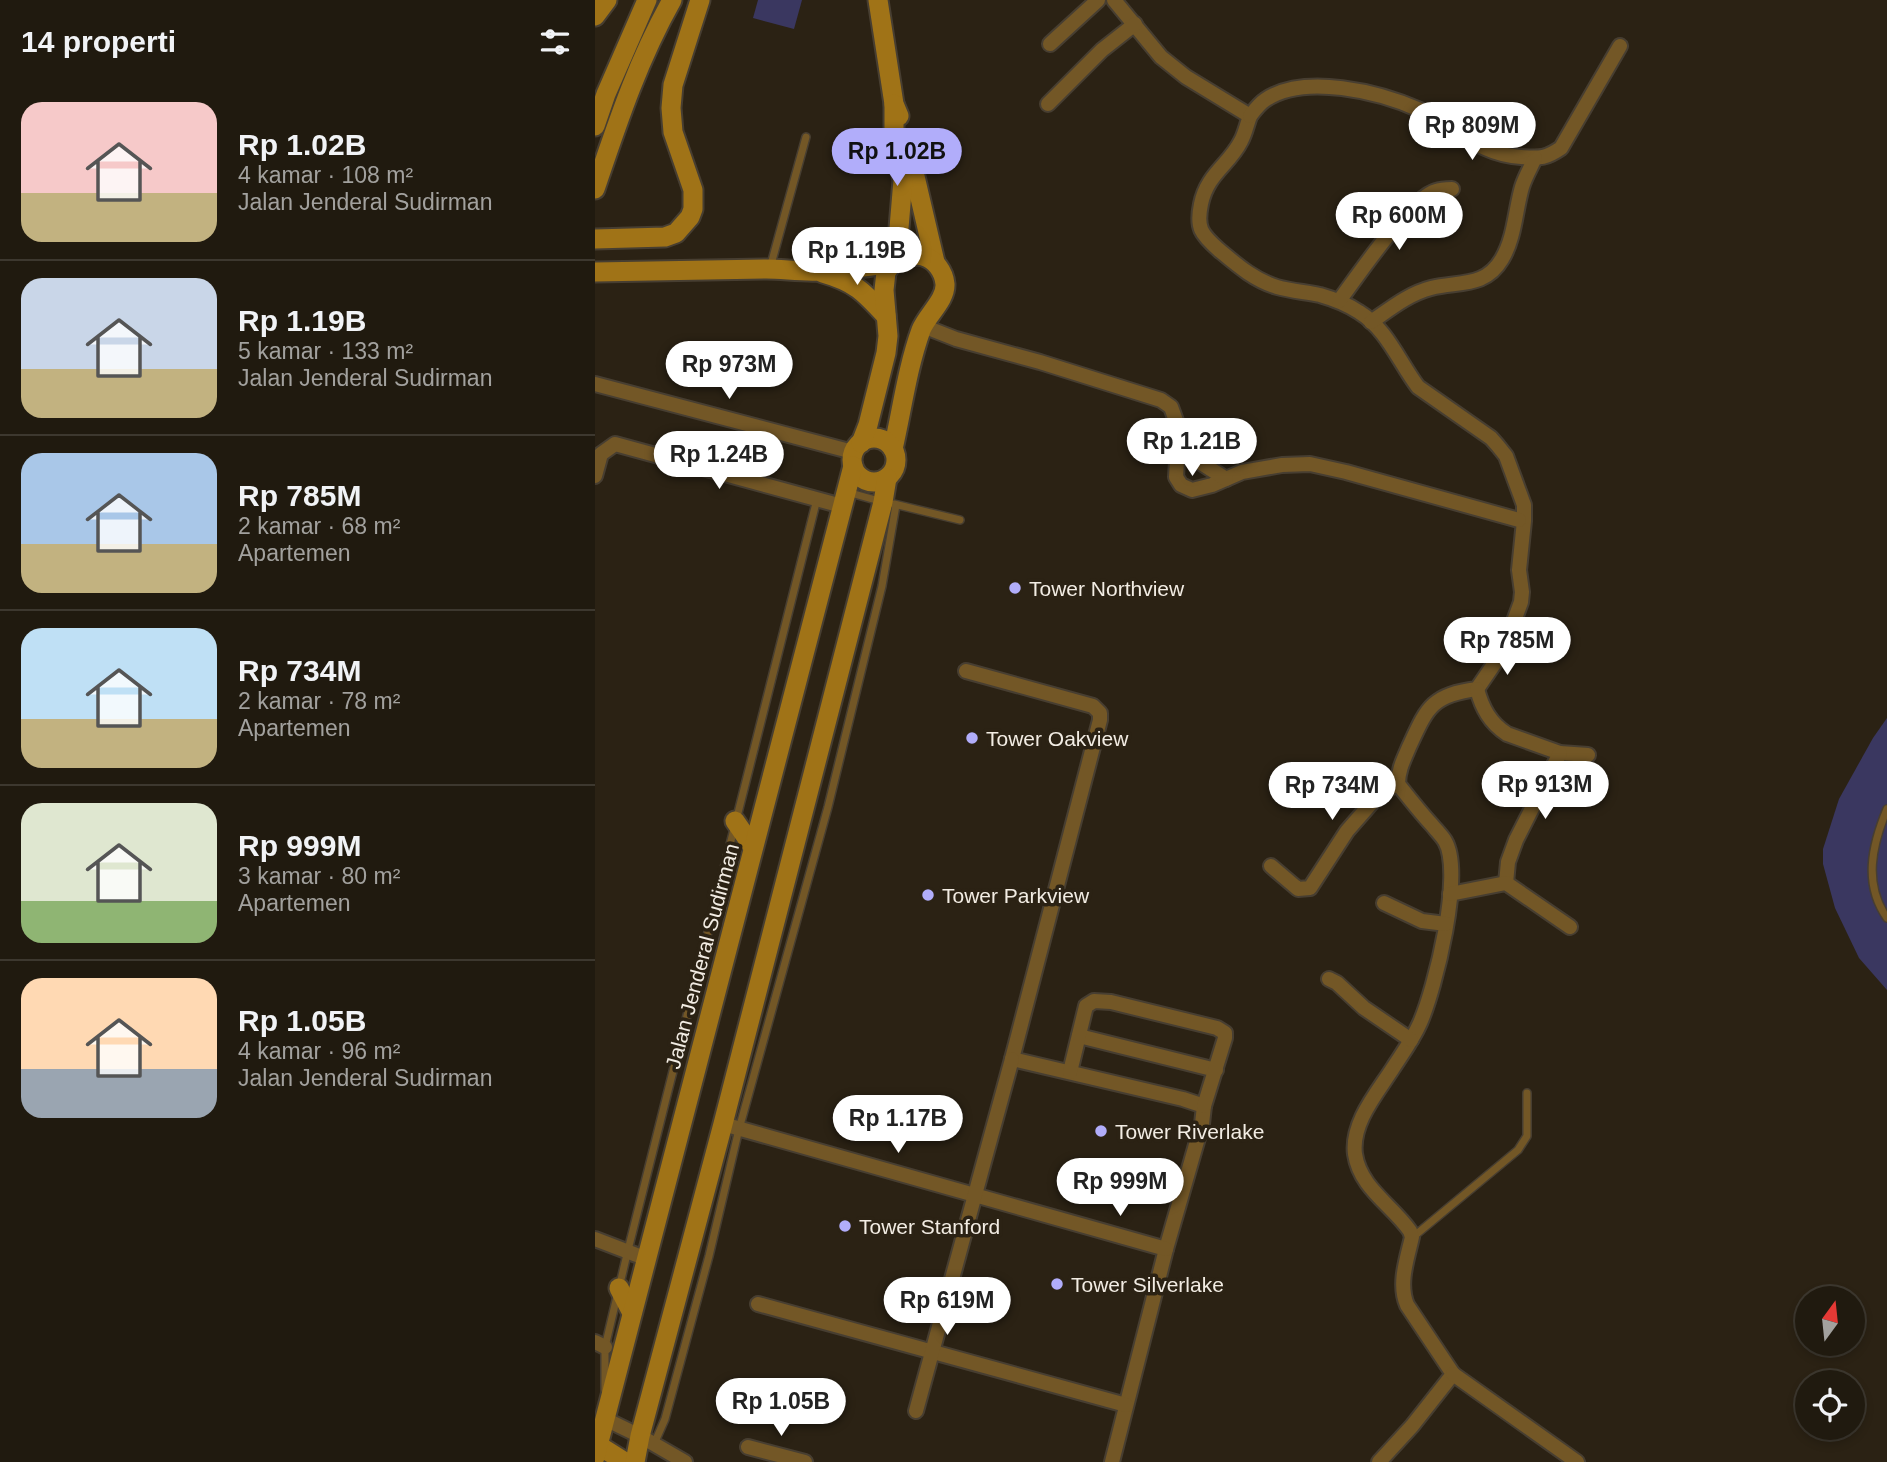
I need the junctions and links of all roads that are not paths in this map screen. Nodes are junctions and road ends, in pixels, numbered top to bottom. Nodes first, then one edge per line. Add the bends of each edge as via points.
1 (607, 0) edge
2 (647, 0) edge
3 (672, 0) edge
4 (700, 0) edge
5 (878, 0) edge
6 (1098, 0) edge
7 (1114, 0) edge
8 (595, 16) edge
9 (1135, 24) junction
10 (1050, 44) dead end
11 (1620, 46) dead end
12 (894, 104) junction
13 (1048, 104) dead end
14 (1250, 116) junction
15 (595, 126) edge
16 (806, 137) dead end
17 (1535, 158) junction
18 (595, 189) edge
19 (1452, 189) dead end
20 (595, 239) edge
21 (893, 262) junction
22 (935, 262) junction
23 (770, 269) junction
24 (815, 271) junction
25 (595, 272) edge
26 (1339, 301) junction
27 (887, 320) junction
28 (1371, 322) junction
29 (923, 326) junction
30 (595, 384) edge
31 (1178, 448) junction
32 (893, 449) junction
33 (856, 454) junction
34 (595, 476) edge
35 (887, 478) junction
36 (1226, 479) junction
37 (817, 499) junction
38 (844, 499) junction
39 (889, 503) junction
40 (960, 520) dead end
41 (1518, 520) dead end
42 (966, 671) dead end
43 (1477, 689) junction
44 (1560, 752) junction
45 (1588, 755) dead end
46 (1398, 784) junction
47 (1887, 809) edge
48 (735, 821) junction
49 (754, 847) junction
50 (1271, 866) dead end
51 (1506, 883) junction
52 (1450, 894) junction
53 (1384, 902) dead end
54 (1887, 918) edge
55 (1446, 924) junction
56 (1570, 927) dead end
57 (1329, 979) dead end
58 (1079, 1036) junction
59 (1411, 1040) junction
60 (1012, 1059) junction
61 (1216, 1070) junction
62 (1070, 1072) junction
63 (1527, 1093) dead end
64 (1204, 1107) junction
65 (731, 1126) junction
66 (975, 1195) junction
67 (1412, 1237) junction
68 (595, 1239) edge
69 (1166, 1249) junction
70 (628, 1250) junction
71 (647, 1259) junction
72 (619, 1288) junction
73 (758, 1304) dead end
74 (632, 1313) junction
75 (600, 1345) edge
76 (932, 1352) junction
77 (1454, 1374) junction
78 (1126, 1405) junction
79 (916, 1411) dead end
80 (605, 1419) junction
81 (647, 1440) junction
82 (748, 1447) dead end
83 (596, 1449) edge
84 (625, 1462) edge
85 (635, 1462) edge
86 (685, 1462) edge
87 (804, 1462) edge
88 (1112, 1462) edge
89 (1379, 1462) edge
90 (1577, 1462) edge

1 - 8 street
2 - 15 street
3 - 18 street via 625,101
4 - 20 street via 673,85 671,108 673,131 693,191 690,217 676,233 665,237
5 - 12 street
6 - 10 street
7 - 9 street
9 - 13 street
9 - 14 street via 1161,57
11 - 17 street via 1561,148 1548,157
12 - 21 street, Jalan Jenderal Sudirman via 894,139 902,180
12 - 22 street
14 - 17 street via 1264,101 1297,89 1358,90 1423,111 1488,151
14 - 26 street via 1242,141 1212,176 1201,202 1199,228 1207,240 1255,277 1279,288
16 - 23 lane
17 - 28 street via 1523,185 1512,237 1487,278 1431,288 1406,298
19 - 26 street via 1435,191 1416,203
21 - 22 street via 913,255
21 - 24 street
21 - 27 street, Jalan Jenderal Sudirman via 886,272 884,290
22 - 29 street via 943,274 943,296
23 - 24 street
23 - 25 street
24 - 27 street via 844,279 865,293
26 - 28 street
27 - 33 street, Jalan Jenderal Sudirman via 886,353
28 - 43 street via 1387,337 1418,387 1498,446 1524,505 1521,602 1503,651
29 - 31 street via 1161,400 1171,407 1179,429
29 - 32 street
30 - 33 street
31 - 36 street
31 - 36 street via 1181,485 1192,490
32 - 33 street via 887,442 869,439
32 - 35 street via 894,470
33 - 35 street via 858,475 867,481
33 - 38 street, Jalan Jenderal Sudirman
34 - 37 street via 601,454 615,444
35 - 39 street
36 - 41 street via 1242,471 1310,464
37 - 38 street
37 - 48 lane
38 - 39 lane
38 - 49 street, Jalan Jenderal Sudirman
39 - 40 lane
39 - 65 street
42 - 60 street via 1093,706 1100,713
43 - 44 street via 1487,716 1499,729
43 - 46 street via 1453,693 1430,706 1400,766
44 - 45 street
44 - 51 street via 1516,840
46 - 50 street via 1381,792 1347,831 1310,888 1298,889
46 - 52 street via 1446,842
47 - 54 lane via 1871,869 1874,892
48 - 49 street
48 - 70 lane
49 - 71 street, Jalan Jenderal Sudirman
51 - 52 street
51 - 56 street
52 - 55 street
53 - 55 street via 1422,921
55 - 59 street via 1442,951
57 - 59 street
58 - 61 street
58 - 61 street via 1086,1006 1094,1000 1217,1028 1226,1038
58 - 62 street
59 - 67 street via 1364,1114 1355,1153 1360,1172
60 - 62 street
60 - 66 street
61 - 64 street
62 - 64 street
63 - 67 lane via 1527,1136 1518,1150
64 - 69 street
65 - 66 street
65 - 81 street
66 - 69 street
66 - 76 street
67 - 77 street via 1403,1296
68 - 70 street
69 - 78 street
70 - 71 street
70 - 72 lane
71 - 74 street, Jalan Jenderal Sudirman
72 - 74 street
72 - 75 lane
73 - 76 street
74 - 80 street, Jalan Jenderal Sudirman
75 - 80 lane
76 - 78 street
76 - 79 street
77 - 89 street
77 - 90 street
78 - 88 street
80 - 81 street
80 - 83 street, Jalan Jenderal Sudirman
81 - 85 street
81 - 86 street
82 - 87 street
83 - 84 street

